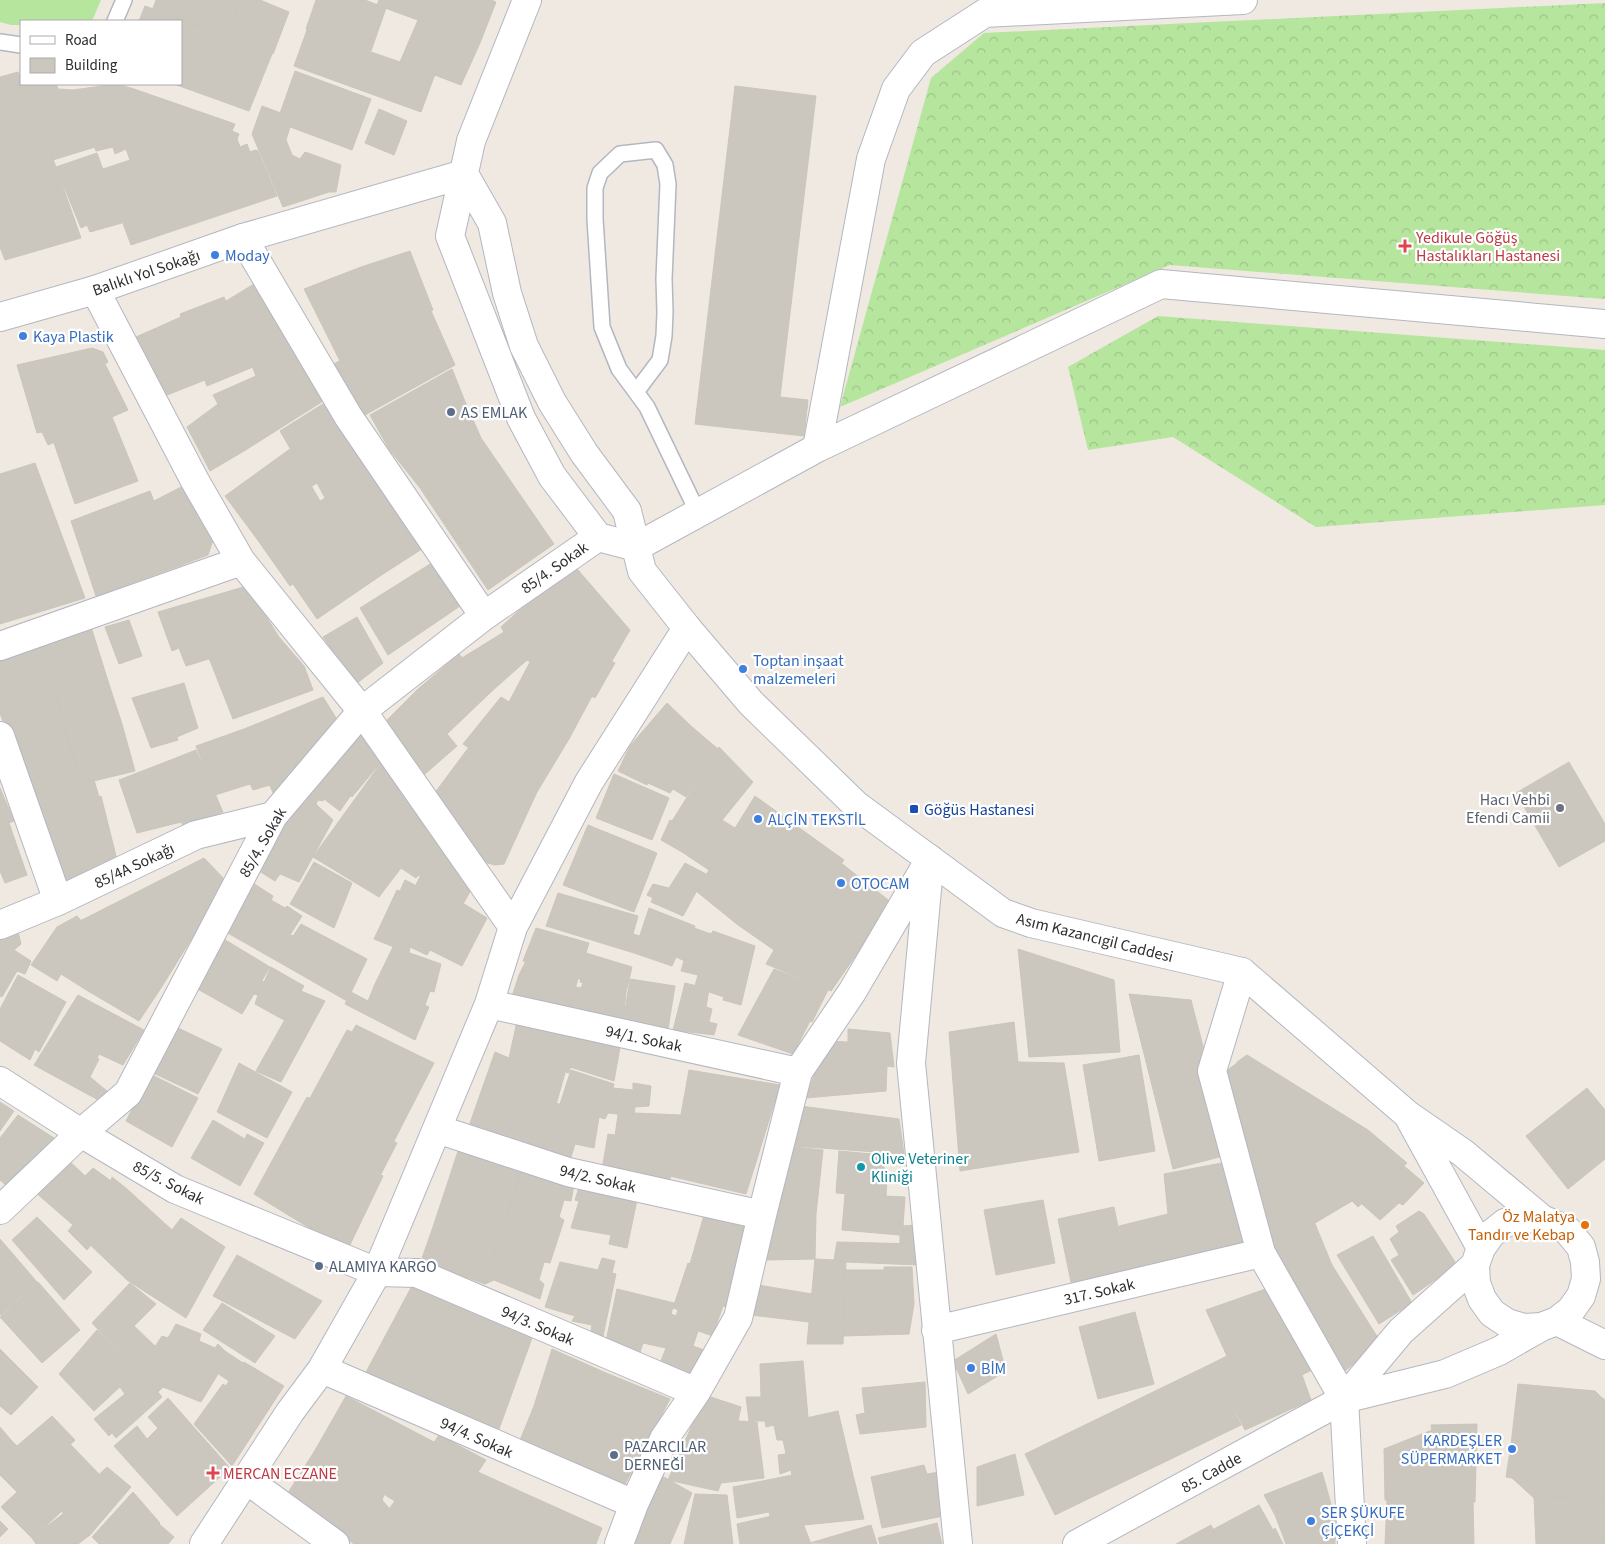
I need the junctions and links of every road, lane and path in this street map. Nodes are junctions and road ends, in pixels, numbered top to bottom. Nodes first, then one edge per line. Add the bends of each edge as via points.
1 (124, 0) edge
2 (527, 0) edge
3 (1243, 0) edge
4 (115, 20) edge
5 (0, 42) edge
6 (20, 45) edge
7 (464, 174) junction
8 (243, 238) junction
9 (94, 290) junction
10 (0, 317) edge
11 (1605, 324) edge
12 (636, 392) junction
13 (817, 448) junction
14 (698, 513) junction
15 (598, 537) junction
16 (636, 547) junction
17 (241, 560) junction
18 (484, 616) junction
19 (688, 628) junction
20 (0, 646) edge
21 (362, 711) junction
22 (0, 736) edge
23 (273, 816) junction
24 (930, 859) junction
25 (58, 901) junction
26 (0, 925) edge
27 (513, 927) junction
28 (1242, 972) junction
29 (489, 1004) junction
30 (798, 1072) junction
31 (0, 1081) edge
32 (1408, 1115) junction
33 (437, 1130) junction
34 (81, 1133) junction
35 (0, 1210) edge
36 (762, 1215) junction
37 (1542, 1219) junction
38 (1581, 1247) junction
39 (1261, 1253) junction
40 (1478, 1257) junction
41 (1605, 1264) edge
42 (377, 1272) junction
43 (1549, 1324) junction
44 (936, 1330) junction
45 (1605, 1345) edge
46 (322, 1369) junction
47 (696, 1392) junction
48 (1344, 1399) junction
49 (247, 1480) junction
50 (634, 1504) junction
51 (204, 1544) edge
52 (335, 1544) edge
53 (619, 1544) edge
54 (958, 1544) edge
55 (1078, 1544) edge
56 (1352, 1544) edge

1 - 4 lane
2 - 7 street via 471,141
3 - 13 street via 985,13 923,53 896,89 871,158
5 - 6 lane
7 - 8 street, Balıklı Yol Sokağı
7 - 15 street via 450,236 521,418 552,476
7 - 16 street, Asım Kazancıgil Caddesi via 492,223 507,293 524,346 552,402 584,453 627,511
8 - 9 street, Balıklı Yol Sokağı
8 - 18 street via 348,416
9 - 10 street, Balıklı Yol Sokağı
9 - 17 street via 195,481
11 - 13 street via 1161,284
12 - 12 lane via 618,369 602,328 595,188 600,173 620,154 656,150 665,165 668,184 664,336 660,360
12 - 14 lane via 647,407
13 - 14 street
14 - 16 street
15 - 16 street
15 - 18 street, 85/4. Sokak
16 - 19 street, Asım Kazancıgil Caddesi via 642,571
17 - 20 street
17 - 21 street
18 - 21 street, 85/4. Sokak
19 - 24 street, Asım Kazancıgil Caddesi via 751,703 856,805
19 - 27 street via 589,782
21 - 23 street, 85/4. Sokak
21 - 27 street
22 - 25 street
23 - 25 street, 85/4A Sokağı via 196,835
23 - 34 street, 85/4. Sokak via 128,1093
24 - 28 street, Asım Kazancıgil Caddesi via 1003,913 1031,923
24 - 30 street via 852,992
24 - 44 street via 911,1063
25 - 26 street, 85/4A Sokağı
27 - 29 street
28 - 32 street, Asım Kazancıgil Caddesi
28 - 39 street via 1212,1071
29 - 30 street, 94/1. Sokak
29 - 33 street
30 - 36 street
31 - 34 street, 85/5. Sokak
32 - 37 street via 1463,1152
32 - 40 street
33 - 36 street, 94/2. Sokak via 568,1172
33 - 42 street
34 - 35 street, 85/4. Sokak
34 - 42 street, 85/5. Sokak via 175,1189
36 - 47 street via 738,1318
37 - 38 street via 1566,1230
37 - 40 street via 1522,1218 1505,1223 1490,1234
38 - 41 street
38 - 43 street via 1586,1279 1581,1296 1571,1310
39 - 44 street, 317. Sokak
39 - 48 street
40 - 43 street via 1476,1283 1492,1313 1507,1323 1524,1328
40 - 48 street via 1401,1331
42 - 46 street
42 - 47 street, 94/3. Sokak via 417,1273
43 - 45 street
43 - 48 street via 1499,1351 1445,1374
44 - 54 street
46 - 49 street
46 - 50 street, 94/4. Sokak
47 - 50 street via 664,1439
48 - 55 street, 85. Cadde
48 - 56 street
49 - 51 street
49 - 52 street
50 - 53 street

